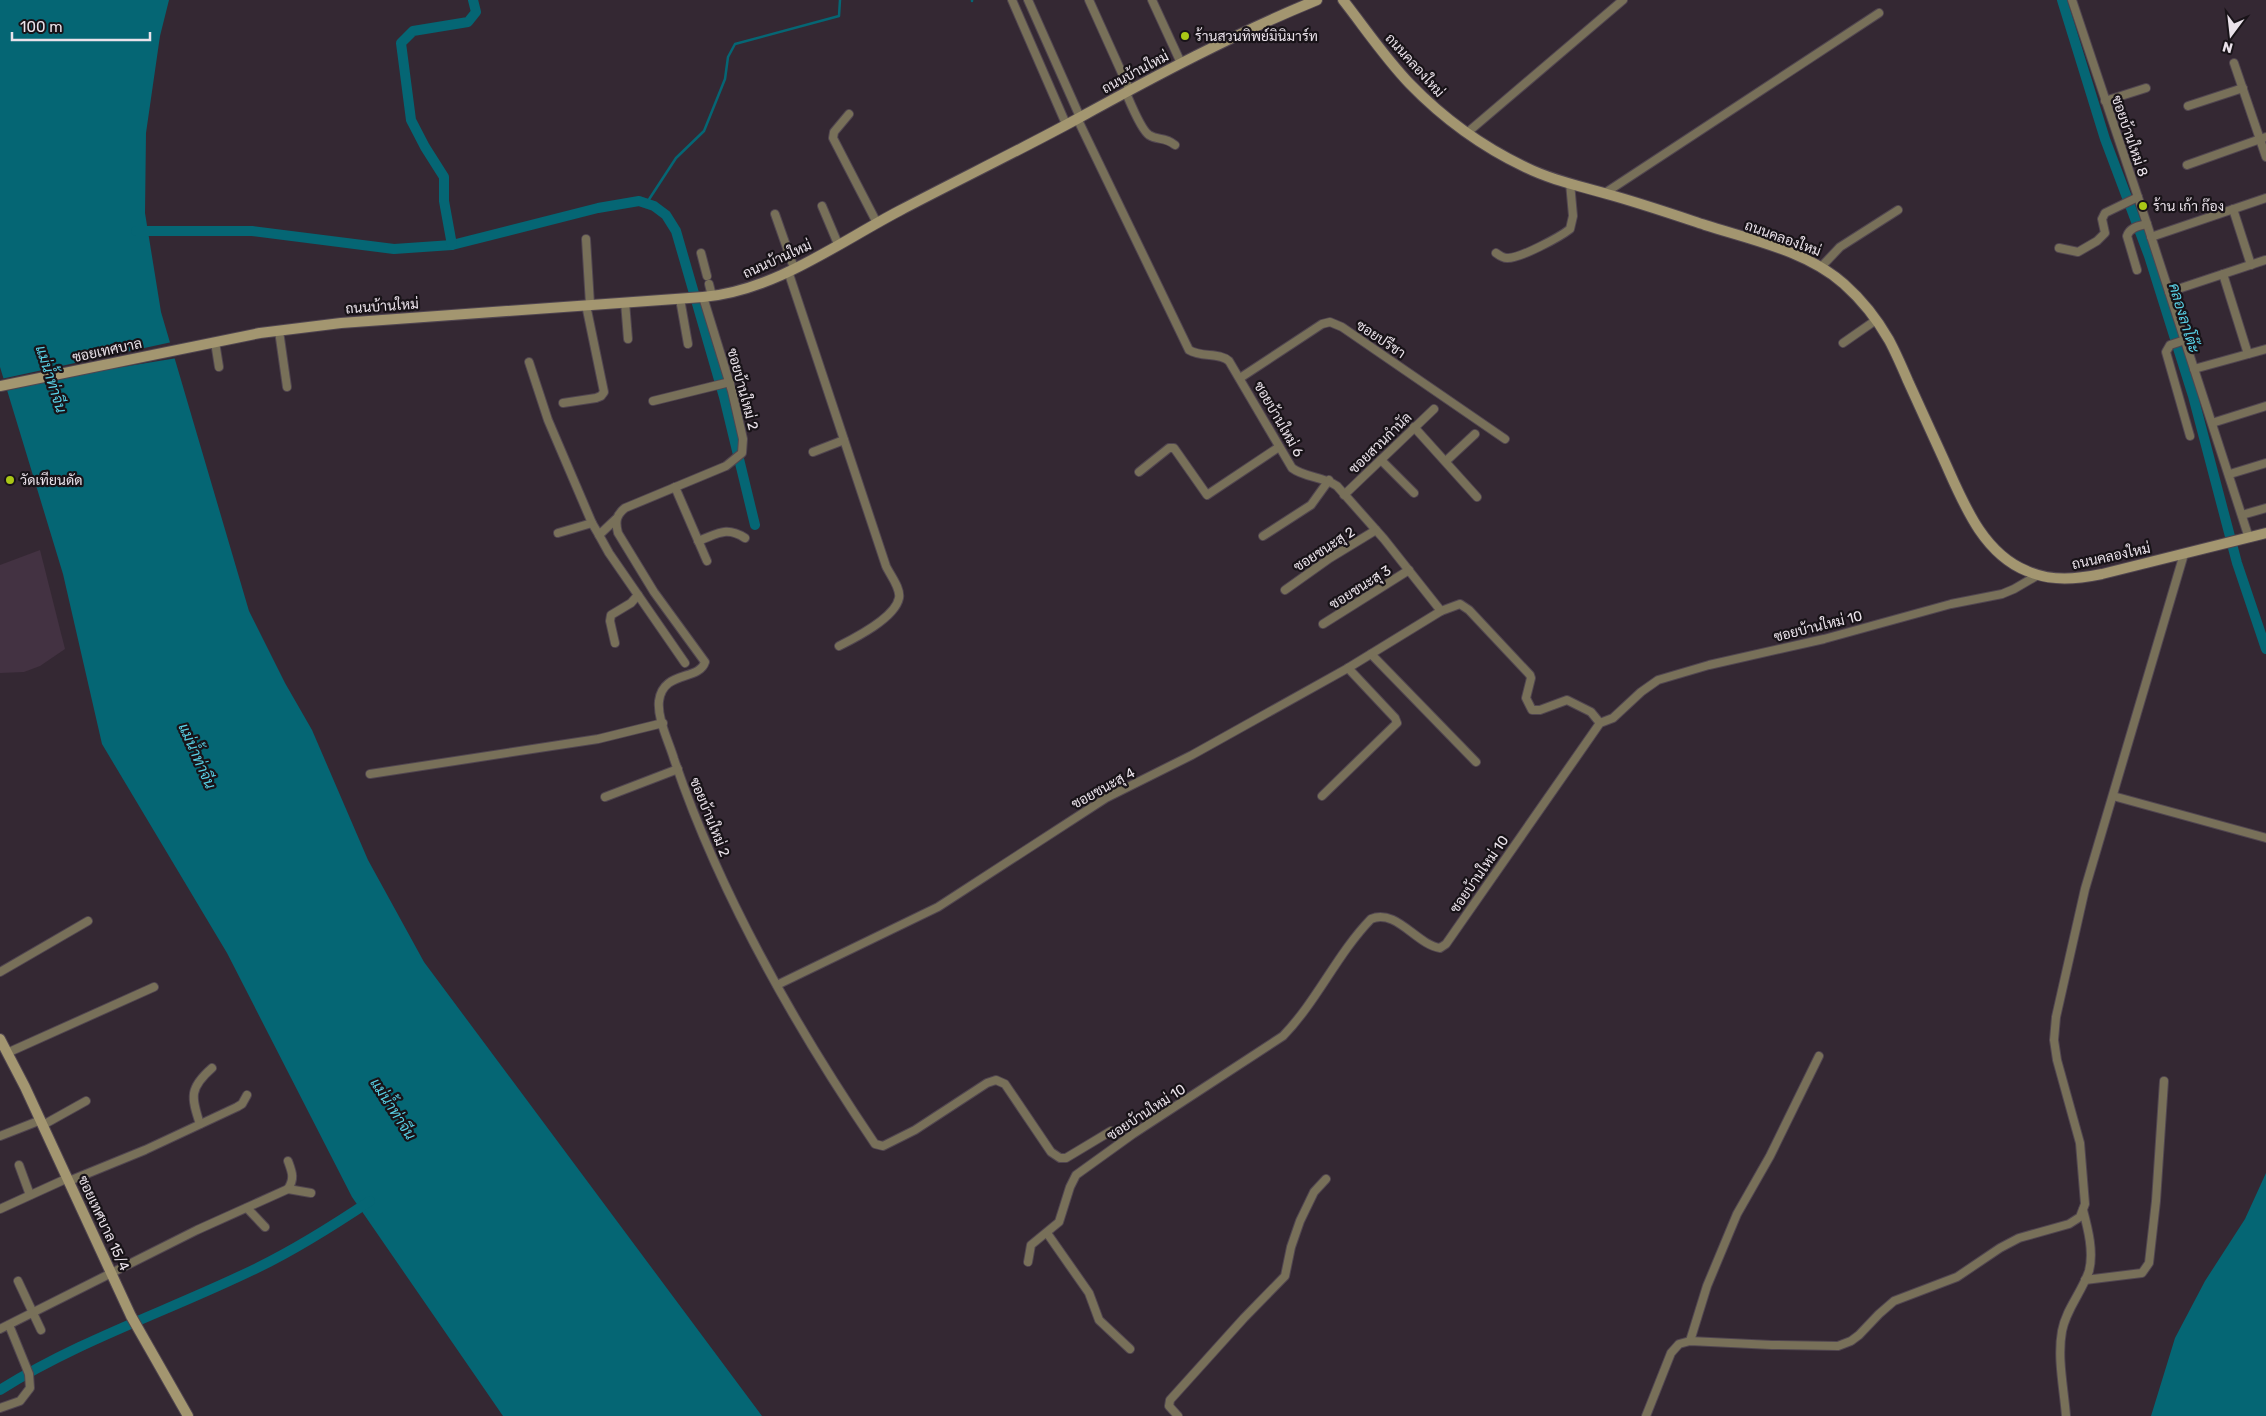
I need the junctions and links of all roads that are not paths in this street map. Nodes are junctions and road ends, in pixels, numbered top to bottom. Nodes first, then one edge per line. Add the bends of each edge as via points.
1 (1012, 0) edge
2 (1029, 0) edge
3 (1089, 0) edge
4 (1152, 0) edge
5 (1317, 0) edge
6 (1344, 0) edge
7 (1623, 0) edge
8 (2072, 0) edge
9 (1879, 14) dead end
10 (1181, 63) junction
11 (2234, 63) dead end
12 (2146, 88) dead end
13 (2243, 88) junction
14 (1128, 92) junction
15 (2105, 101) junction
16 (2188, 106) dead end
17 (849, 114) dead end
18 (1078, 118) junction
19 (1066, 124) junction
20 (1468, 132) junction
21 (2263, 138) edge
22 (1175, 145) dead end
23 (2266, 157) edge
24 (2187, 165) dead end
25 (1570, 183) junction
26 (1605, 194) junction
27 (2135, 198) junction
28 (2266, 198) edge
29 (822, 206) dead end
30 (2233, 209) junction
31 (1898, 210) dead end
32 (775, 214) dead end
33 (876, 223) junction
34 (2141, 226) junction
35 (2151, 237) junction
36 (586, 239) dead end
37 (838, 244) junction
38 (2059, 248) dead end
39 (701, 253) dead end
40 (1496, 253) dead end
41 (2265, 260) edge
42 (2251, 265) junction
43 (1822, 266) junction
44 (791, 269) junction
45 (2137, 270) dead end
46 (2223, 274) junction
47 (2169, 292) junction
48 (708, 297) junction
49 (680, 299) junction
50 (625, 302) junction
51 (588, 305) junction
52 (1876, 320) junction
53 (280, 331) junction
54 (628, 338) dead end
55 (2182, 341) junction
56 (215, 342) junction
57 (1843, 343) dead end
58 (688, 344) dead end
59 (191, 347) joint
60 (2266, 348) edge
61 (2248, 354) junction
62 (529, 362) dead end
63 (219, 367) dead end
64 (2194, 369) junction
65 (1240, 378) junction
66 (730, 382) junction
67 (0, 386) edge
68 (287, 387) dead end
69 (653, 401) dead end
70 (563, 403) dead end
71 (2266, 406) edge
72 (1434, 409) dead end
73 (2212, 423) junction
74 (1414, 427) junction
75 (1475, 434) dead end
76 (2190, 436) dead end
77 (844, 440) junction
78 (1506, 440) dead end
79 (1279, 447) junction
80 (813, 452) dead end
81 (1381, 460) junction
82 (1446, 461) junction
83 (2266, 462) edge
84 (1140, 472) dead end
85 (2230, 474) junction
86 (1329, 480) junction
87 (675, 487) junction
88 (1414, 493) dead end
89 (1344, 495) junction
90 (1477, 497) dead end
91 (2266, 508) edge
92 (2242, 515) junction
93 (616, 519) junction
94 (592, 523) junction
95 (1376, 530) junction
96 (558, 533) dead end
97 (2266, 533) edge
98 (599, 534) junction
99 (1263, 536) dead end
100 (745, 538) dead end
101 (2245, 539) junction
102 (698, 541) junction
103 (2184, 554) junction
104 (707, 561) dead end
105 (1409, 570) junction
106 (2038, 574) junction
107 (1285, 590) dead end
108 (638, 595) junction
109 (1441, 611) junction
110 (1323, 624) dead end
111 (615, 643) dead end
112 (839, 646) dead end
113 (1371, 654) junction
114 (685, 663) dead end
115 (1348, 668) junction
116 (662, 723) junction
117 (1600, 723) junction
118 (1476, 762) dead end
119 (678, 769) junction
120 (370, 774) dead end
121 (1322, 796) dead end
122 (2113, 796) junction
123 (605, 797) dead end
124 (2266, 838) edge
125 (88, 921) dead end
126 (0, 972) edge
127 (777, 985) junction
128 (154, 987) dead end
129 (3, 1047) edge
130 (1819, 1056) dead end
131 (212, 1068) dead end
132 (2164, 1081) dead end
133 (247, 1095) dead end
134 (86, 1101) dead end
135 (42, 1123) junction
136 (200, 1124) junction
137 (1111, 1131) dead end
138 (0, 1136) edge
139 (288, 1161) dead end
140 (19, 1165) dead end
141 (1326, 1178) dead end
142 (68, 1180) junction
143 (288, 1189) junction
144 (311, 1193) dead end
145 (30, 1195) junction
146 (247, 1208) junction
147 (0, 1209) edge
148 (2084, 1210) junction
149 (265, 1227) dead end
150 (1047, 1233) junction
151 (1028, 1262) dead end
152 (112, 1273) junction
153 (18, 1280) dead end
154 (2085, 1280) junction
155 (33, 1312) junction
156 (9, 1325) junction
157 (0, 1329) edge
158 (41, 1330) dead end
159 (1690, 1341) junction
160 (1130, 1349) dead end
161 (0, 1408) edge
162 (188, 1416) edge
163 (1178, 1416) edge
164 (1646, 1416) edge
165 (2066, 1416) edge

1 - 19 street
2 - 18 street, ซอยบ้านใหม่ 6
3 - 14 street
4 - 10 street
5 - 10 street, ถนนบ้านใหม่
6 - 20 street, ถนนคลองใหม่ via 1410,83
7 - 20 street
8 - 15 street, ซอยบ้านใหม่ 8
9 - 26 street
10 - 14 street, ถนนบ้านใหม่
11 - 13 street
12 - 15 street
13 - 16 street
13 - 21 street
14 - 18 street, ถนนบ้านใหม่
14 - 22 street via 1146,133 1168,139
15 - 27 street, ซอยบ้านใหม่ 8
17 - 33 street via 833,138
18 - 19 street, ถนนบ้านใหม่
18 - 65 street, ซอยบ้านใหม่ 6 via 1186,345 1196,354 1225,358
19 - 33 street, ถนนบ้านใหม่
20 - 25 street, ถนนคลองใหม่ via 1526,167
21 - 23 street
21 - 24 street
25 - 26 street, ถนนคลองใหม่
25 - 40 street via 1573,216 1570,229 1515,257 1508,259
26 - 43 street, ถนนคลองใหม่ via 1676,214
27 - 34 street, ซอยบ้านใหม่ 8
27 - 38 street via 2105,213 2102,219 2105,233 2097,241 2078,252
28 - 30 street
29 - 37 street
30 - 35 street
30 - 42 street
31 - 43 street via 1840,248
32 - 44 street
33 - 37 street, ถนนบ้านใหม่
34 - 35 street, ซอยบ้านใหม่ 8
34 - 45 street via 2129,231 2127,236
35 - 47 street, ซอยบ้านใหม่ 8
36 - 51 street
37 - 44 street, ถนนบ้านใหม่
39 - 48 street, ซอยบ้านใหม่ 2 via 708,280
41 - 42 street
42 - 46 street
43 - 52 street, ถนนคลองใหม่ via 1863,303
44 - 48 street, ถนนบ้านใหม่ via 747,288
44 - 77 street
46 - 47 street
46 - 61 street
47 - 55 street, ซอยบ้านใหม่ 8
48 - 49 street, ถนนบ้านใหม่
48 - 66 street, ซอยบ้านใหม่ 2
49 - 50 street, ถนนบ้านใหม่
49 - 58 street
50 - 51 street, ถนนบ้านใหม่
50 - 54 street
51 - 53 street, ถนนบ้านใหม่ via 340,323
51 - 70 street via 604,392 596,398
52 - 57 street
52 - 106 street, ถนนคลองใหม่ via 1890,341 1965,507 2002,556
53 - 56 street, ถนนบ้านใหม่
53 - 68 street
55 - 64 street, ซอยบ้านใหม่ 8
55 - 76 street via 2170,345 2166,352
56 - 59 street, ถนนบ้านใหม่
56 - 63 street
59 - 67 street, ซอยเทศบาล
60 - 61 street
61 - 64 street
62 - 94 street via 548,420
64 - 73 street, ซอยบ้านใหม่ 8
65 - 78 street, ซอยปรีชา via 1322,324 1330,322
65 - 79 street, ซอยบ้านใหม่ 6
66 - 69 street
66 - 87 street, ซอยบ้านใหม่ 2 via 743,440 742,453 726,466
71 - 73 street
72 - 74 street, ซอยสวนกำนัล
73 - 85 street, ซอยบ้านใหม่ 8
74 - 81 street, ซอยสวนกำนัล
74 - 82 street
75 - 82 street
77 - 80 street
77 - 112 street via 899,598 893,609 871,630
79 - 84 street via 1207,495 1174,448 1169,448
79 - 86 street, ซอยบ้านใหม่ 6 via 1297,472
81 - 88 street
81 - 89 street, ซอยสวนกำนัล
82 - 90 street
83 - 85 street
85 - 92 street, ซอยบ้านใหม่ 8
86 - 89 street
86 - 99 street via 1311,505
87 - 93 street, ซอยบ้านใหม่ 2 via 625,508
87 - 102 street
89 - 95 street
91 - 92 street
92 - 101 street, ซอยบ้านใหม่ 8
93 - 98 street
93 - 116 street, ซอยบ้านใหม่ 2 via 618,532 654,592 705,662 697,671 680,676 662,689 659,699
94 - 96 street
94 - 98 street
95 - 105 street
95 - 107 street, ซอยชนะสุ 2
97 - 101 street, ถนนคลองใหม่
98 - 108 street
100 - 102 street via 727,530
101 - 103 street, ถนนคลองใหม่
102 - 104 street
103 - 106 street, ถนนคลองใหม่ via 2076,579
103 - 122 street
105 - 109 street
105 - 110 street, ซอยชนะสุ 3
106 - 117 street, ซอยบ้านใหม่ 10 via 2002,594 1951,604 1658,680 1613,718
108 - 111 street via 611,615
108 - 114 street
109 - 113 street, ซอยชนะสุ 4
109 - 117 street via 1462,605 1470,610 1515,658 1531,678 1526,698 1532,710 1567,700 1591,712
113 - 115 street, ซอยชนะสุ 4
113 - 118 street
115 - 121 street via 1397,724
115 - 127 street, ซอยชนะสุ 4 via 1192,755 1106,798 938,907
116 - 119 street, ซอยบ้านใหม่ 2
116 - 120 street via 598,739
117 - 150 street, ซอยบ้านใหม่ 10 via 1446,944 1440,948 1432,947 1385,917 1371,919 1283,1036 1076,1175 1060,1222
119 - 123 street
119 - 127 street, ซอยบ้านใหม่ 2 via 720,875
122 - 124 street
122 - 148 street via 2085,889 2060,993 2055,1030 2057,1060 2080,1143
125 - 126 street
127 - 137 street, ซอยบ้านใหม่ 2 via 837,1087 879,1146 916,1130 996,1080 1006,1084 1051,1152 1060,1158 1066,1158
128 - 129 street
129 - 135 street, ซอยเทศบาล 15/4
130 - 159 street via 1770,1156 1740,1208 1707,1286
131 - 136 street via 198,1081 193,1096
132 - 154 street via 2149,1263 2142,1273
133 - 136 street via 238,1107
134 - 135 street
135 - 138 street
135 - 142 street, ซอยเทศบาล 15/4
136 - 142 street
139 - 143 street via 293,1176
140 - 145 street
141 - 163 street via 1314,1192 1300,1221 1285,1276 1170,1400 1169,1406
142 - 145 street
142 - 152 street, ซอยเทศบาล 15/4
143 - 144 street
143 - 146 street
145 - 147 street
146 - 149 street
146 - 152 street
148 - 154 street via 2090,1247
148 - 159 street via 2069,1224 2020,1238 1957,1277 1894,1301 1859,1335 1838,1346
150 - 151 street, ซอยบ้านใหม่ 10 via 1031,1245
150 - 160 street via 1089,1293 1098,1320
152 - 155 street
152 - 162 street, ซอยเทศบาล 15/4 via 131,1316
153 - 155 street
154 - 165 street via 2066,1314 2061,1336
155 - 156 street
155 - 158 street
156 - 157 street
156 - 161 street via 30,1378 30,1388 20,1401
159 - 164 street via 1679,1344 1671,1353

